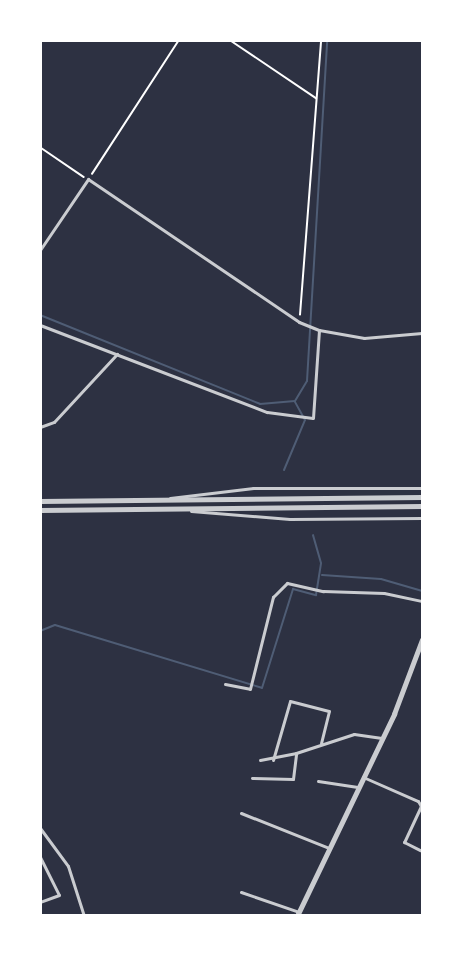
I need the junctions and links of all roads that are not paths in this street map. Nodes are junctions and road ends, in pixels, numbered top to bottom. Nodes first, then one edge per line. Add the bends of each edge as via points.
1 (40, 250) edge
2 (40, 325) edge
3 (317, 329) junction
4 (423, 333) edge
5 (117, 354) junction
6 (40, 427) edge
7 (423, 488) edge
8 (423, 496) edge
9 (162, 499) junction
10 (40, 501) edge
11 (423, 506) edge
12 (161, 508) junction
13 (40, 510) edge
14 (423, 518) edge
15 (423, 601) edge
16 (423, 640) edge
17 (225, 684) dead end
18 (382, 738) junction
19 (321, 743) junction
20 (296, 753) junction
21 (273, 759) junction
22 (260, 760) dead end
23 (363, 777) junction
24 (252, 778) dead end
25 (318, 781) dead end
26 (358, 786) junction
27 (241, 813) dead end
28 (41, 828) edge
29 (331, 848) junction
30 (420, 850) dead end
31 (40, 857) edge
32 (241, 892) dead end
33 (40, 902) edge
34 (298, 914) edge
35 (84, 915) edge
36 (112, 915) edge

1 - 3 street via 88,179 299,322
2 - 5 street
3 - 4 street via 364,338
3 - 5 street via 313,418 267,412
5 - 6 street via 54,422
7 - 9 street via 232,489
8 - 9 street
9 - 10 street
11 - 12 street
12 - 13 street
12 - 14 street via 290,519
15 - 17 street via 384,593 323,591 287,583 276,590 250,689
16 - 18 street
18 - 19 street via 354,734
18 - 23 street
19 - 20 street
19 - 21 street via 329,711 290,701
20 - 21 street
20 - 24 street via 293,779
21 - 22 street
23 - 26 street
23 - 30 street via 418,801 421,806 404,842
25 - 26 street
26 - 29 street
27 - 29 street
28 - 35 street via 68,866
29 - 34 street
31 - 33 street via 59,895
32 - 34 street
35 - 36 street

